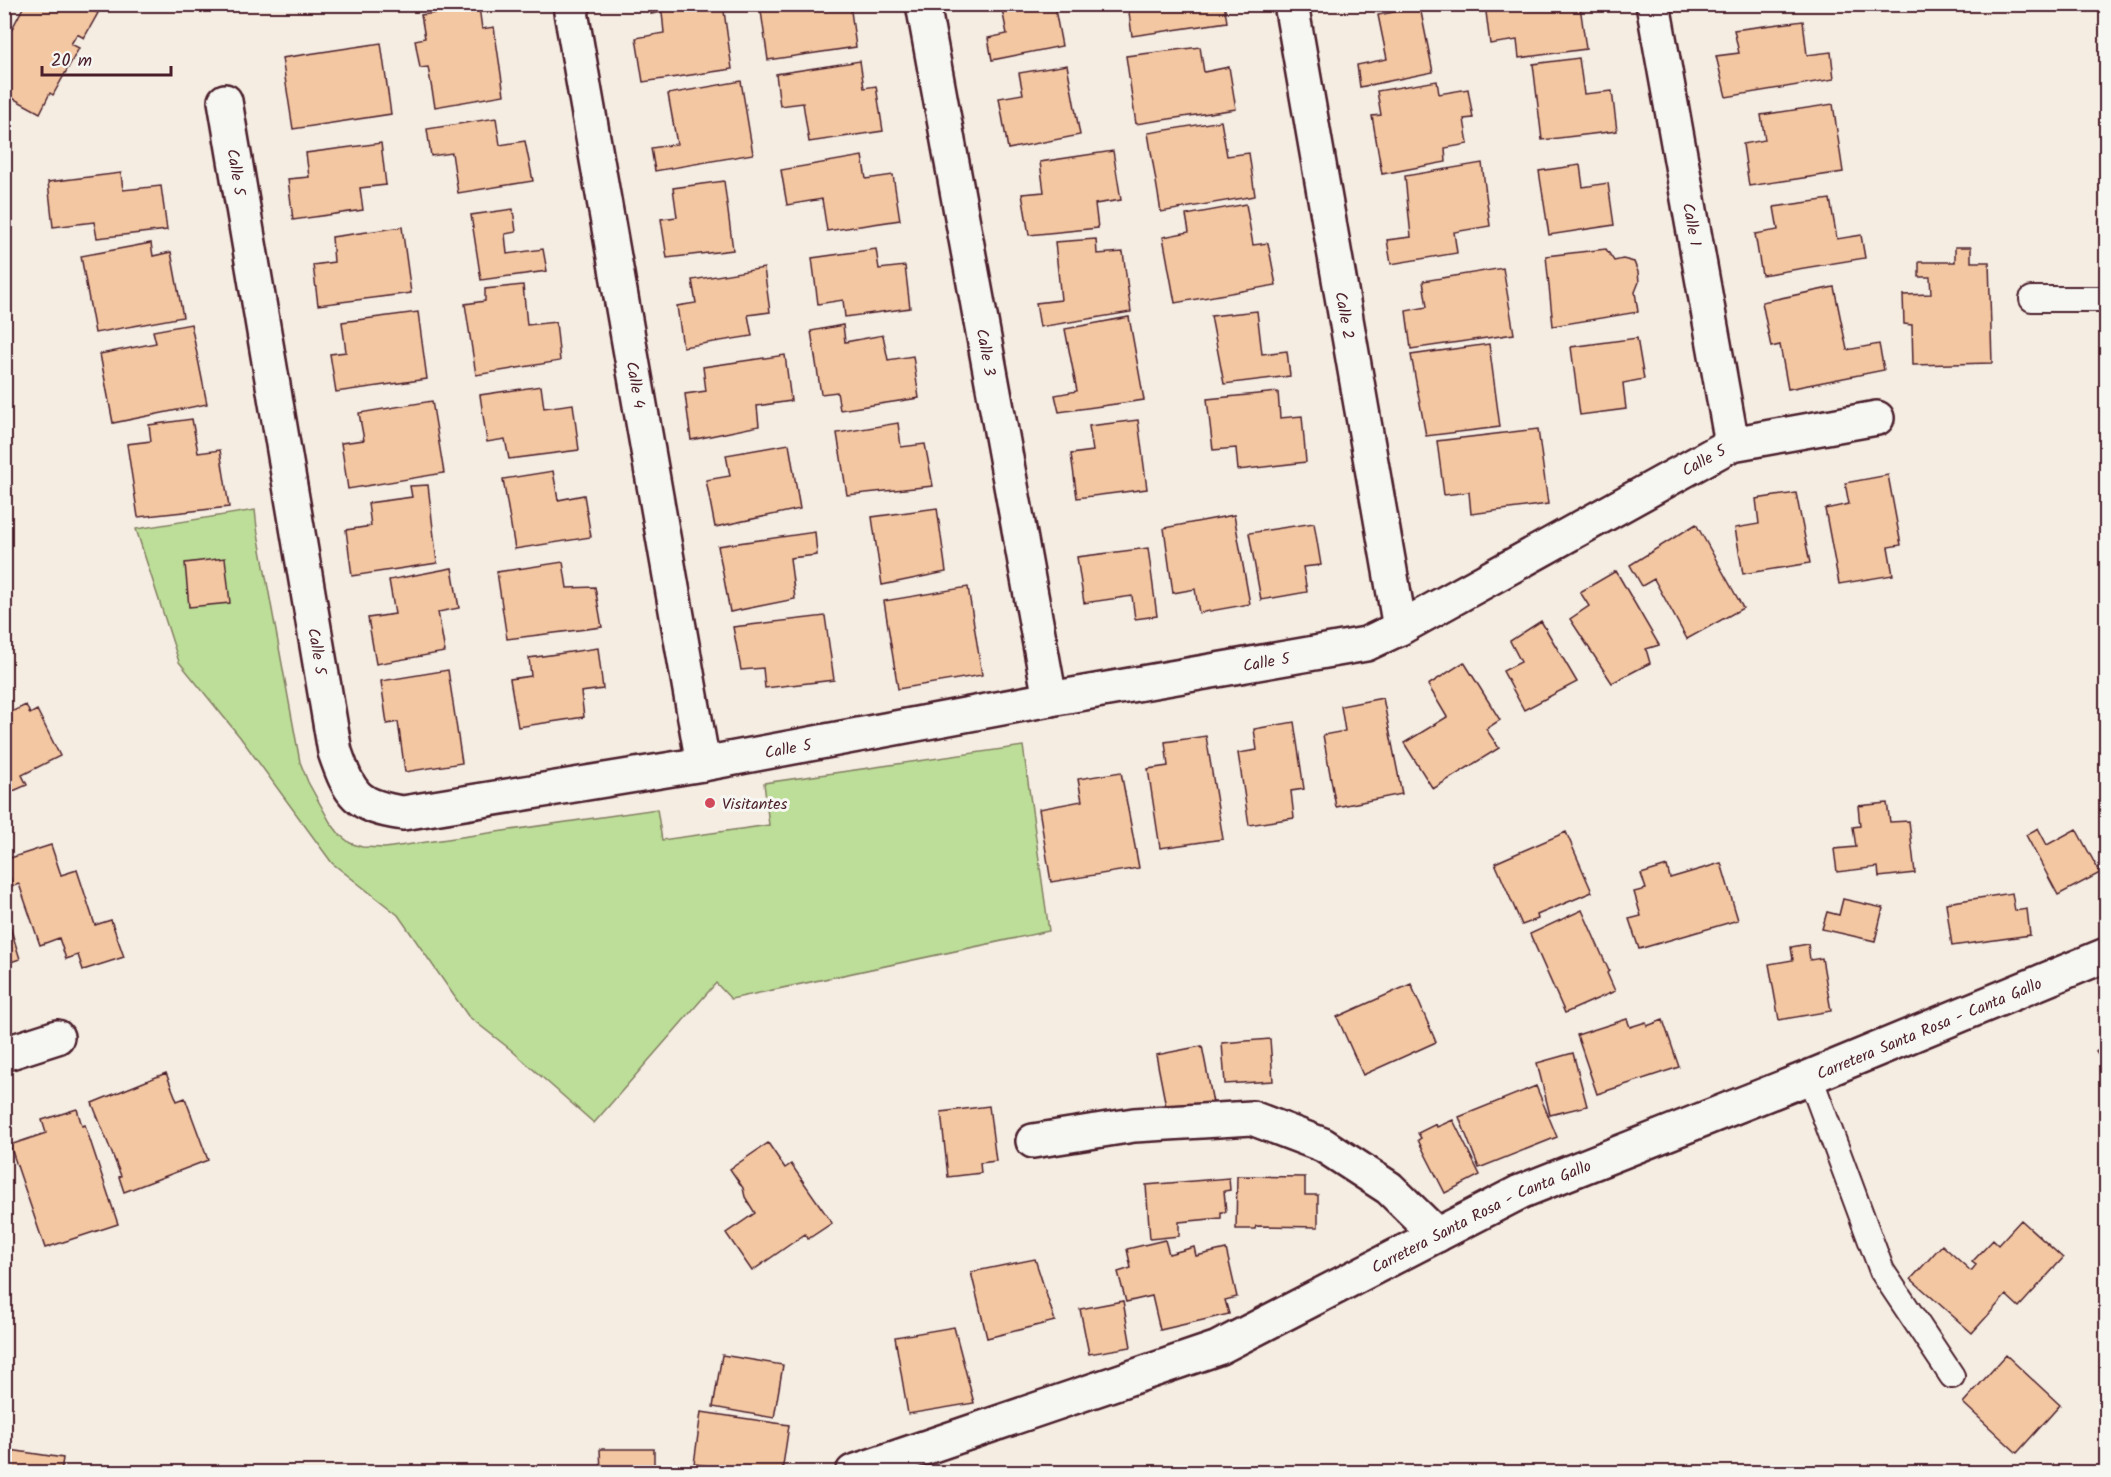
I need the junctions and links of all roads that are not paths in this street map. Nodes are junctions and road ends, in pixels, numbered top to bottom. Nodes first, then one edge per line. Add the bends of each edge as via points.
1 (574, 4) edge
2 (923, 4) edge
3 (1291, 4) edge
4 (1653, 4) edge
5 (225, 101) dead end
6 (2106, 298) edge
7 (2032, 299) dead end
8 (1877, 418) dead end
9 (1732, 444) junction
10 (1400, 628) junction
11 (1050, 699) junction
12 (703, 764) junction
13 (2106, 955) edge
14 (57, 1037) dead end
15 (4, 1054) edge
16 (1810, 1077) junction
17 (1033, 1141) dead end
18 (1437, 1235) junction
19 (1952, 1377) dead end
20 (853, 1473) edge

1 - 12 street, Calle 4 via 571,12
2 - 11 street, Calle 3
3 - 10 street, Calle 2
4 - 9 street, Calle 1
5 - 12 street, Calle 5 via 335,752 345,781 365,803 403,813
6 - 7 lane
8 - 9 street, Calle 5
9 - 10 street, Calle 5
10 - 11 street, Calle 5 via 1366,644
11 - 12 street, Calle 5
13 - 16 street, Carretera Santa Rosa - Canta Gallo
14 - 15 street
16 - 18 street, Carretera Santa Rosa - Canta Gallo via 1520,1192
16 - 19 lane via 1882,1271
17 - 18 street via 1134,1125 1252,1118 1323,1145 1389,1188
18 - 20 street, Carretera Santa Rosa - Canta Gallo via 1218,1348

